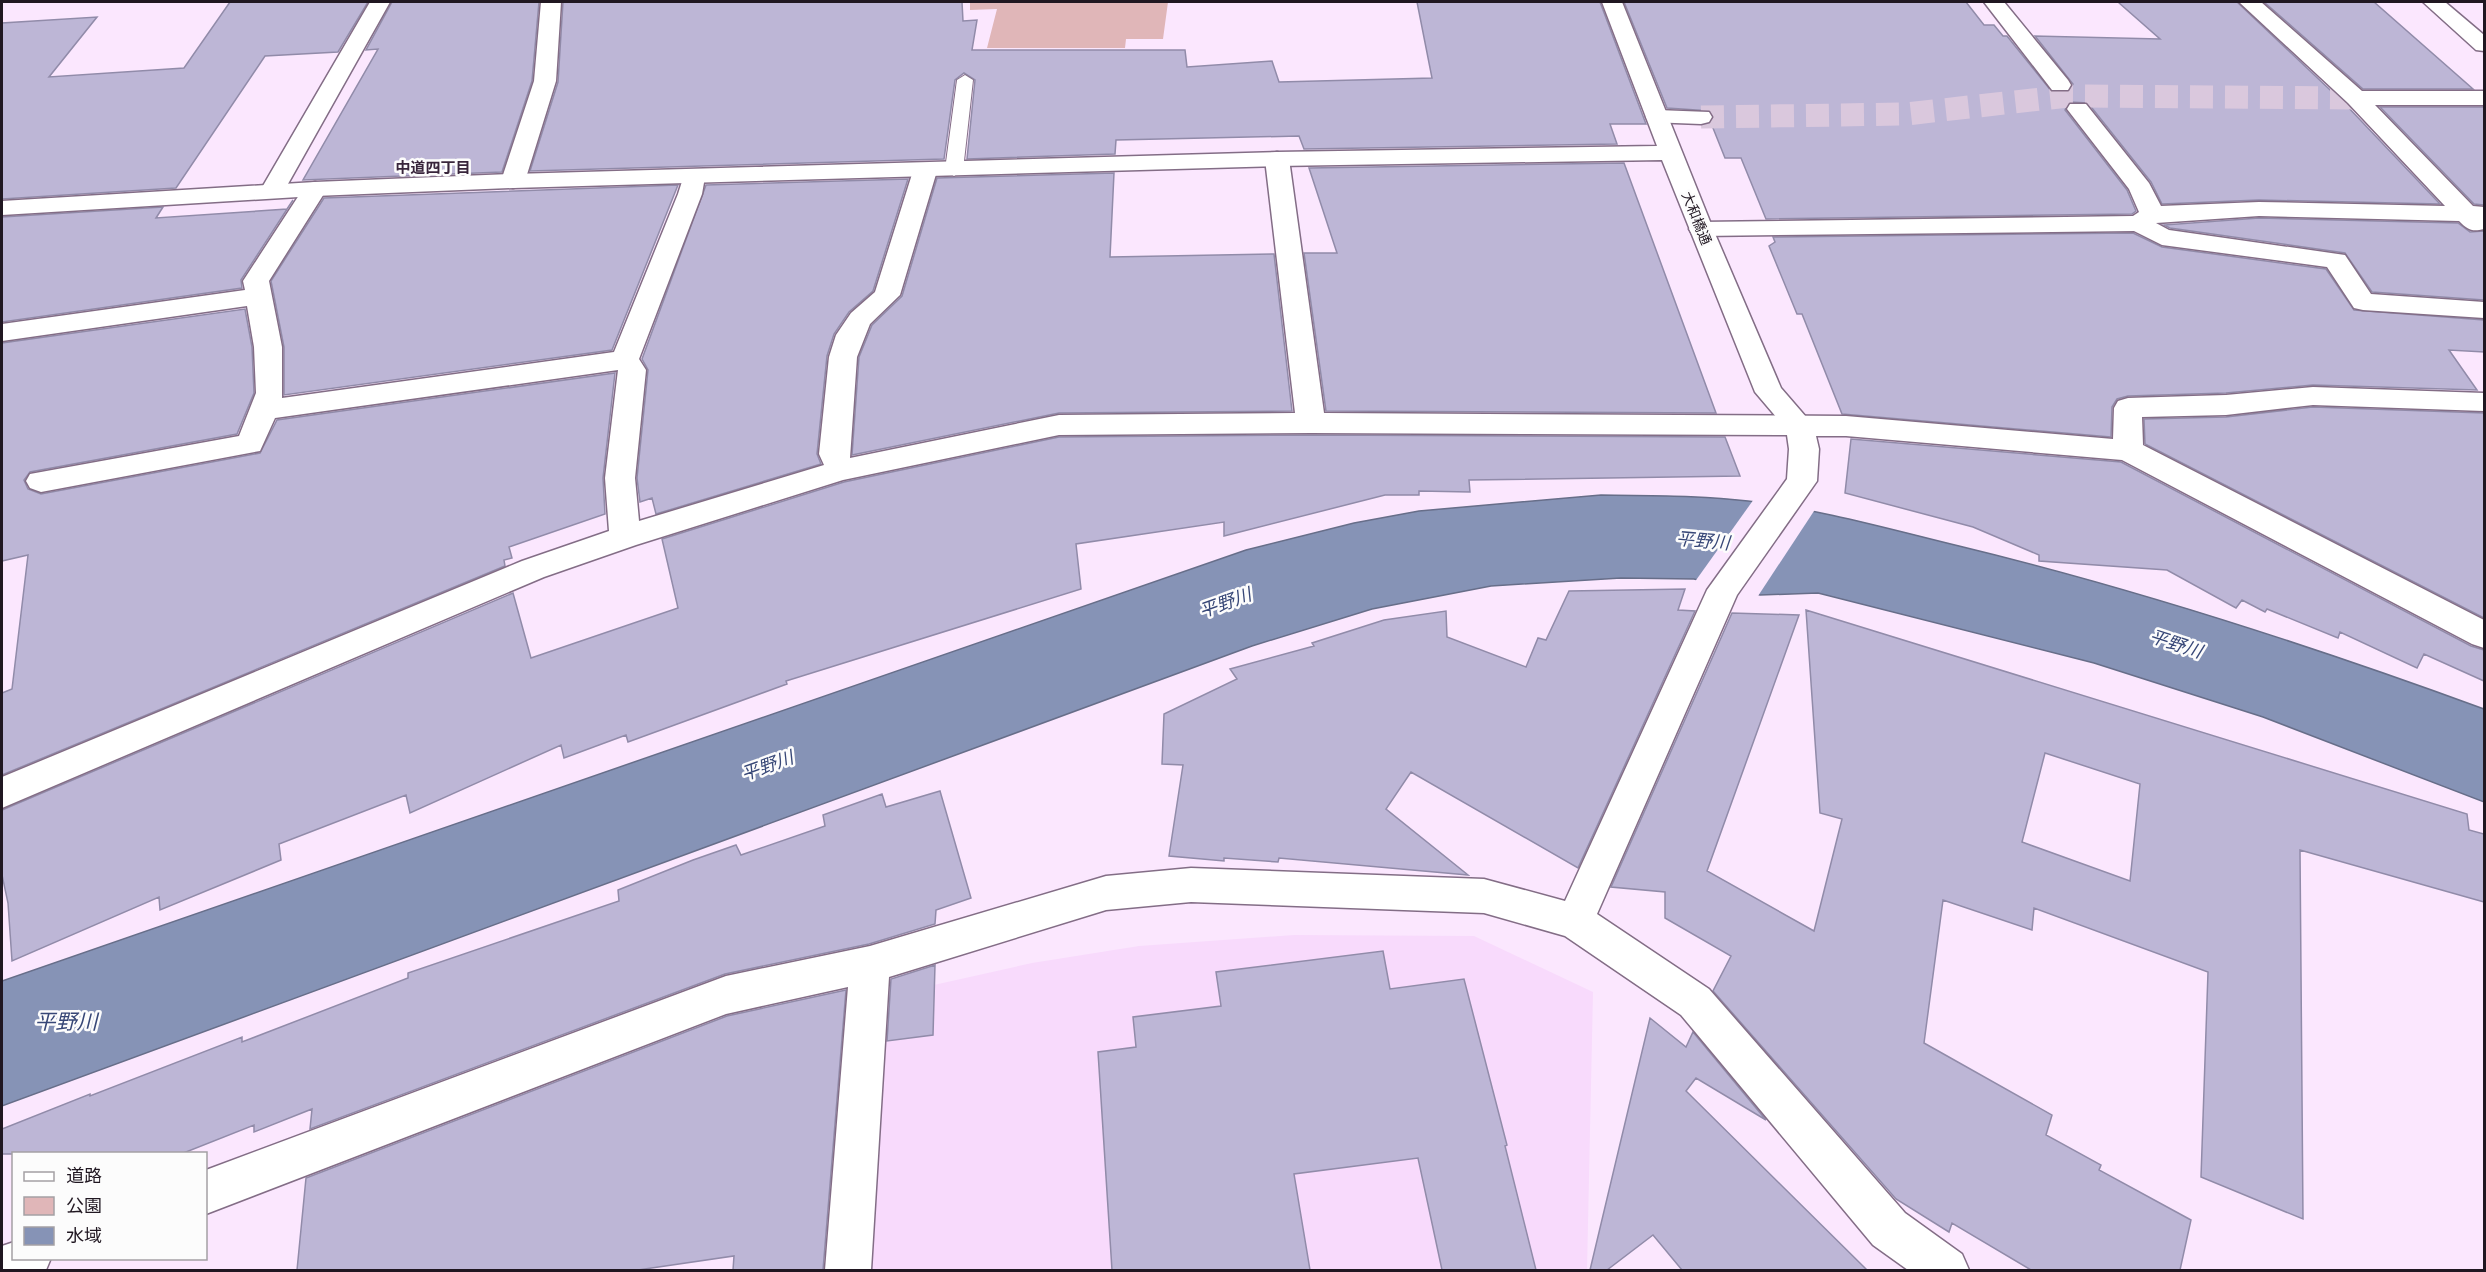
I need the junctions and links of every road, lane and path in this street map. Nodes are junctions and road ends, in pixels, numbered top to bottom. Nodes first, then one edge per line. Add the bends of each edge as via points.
1 (380, 2) edge
2 (551, 2) edge
3 (1612, 2) edge
4 (1994, 2) edge
5 (2249, 2) edge
6 (2433, 2) edge
7 (2484, 45) edge
8 (965, 80) dead end
9 (2060, 84) dead end
10 (2356, 98) junction
11 (2484, 98) edge
12 (2078, 109) dead end
13 (1657, 117) junction
14 (1701, 117) tunnel mouth
15 (1672, 153) junction
16 (1277, 159) junction
17 (954, 170) junction
18 (925, 171) junction
19 (693, 177) junction
20 (513, 181) junction
21 (315, 189) junction
22 (272, 191) junction
23 (2, 208) edge
24 (2476, 214) edge
25 (2146, 219) junction
26 (1701, 229) junction
27 (2484, 234) edge
28 (259, 296) junction
29 (2484, 310) edge
30 (2, 332) edge
31 (625, 359) junction
32 (2484, 402) edge
33 (264, 410) junction
34 (1311, 423) junction
35 (1799, 425) junction
36 (2128, 450) junction
37 (841, 470) junction
38 (41, 481) dead end
39 (625, 537) junction
40 (2484, 635) edge
41 (2, 793) edge
42 (1575, 921) junction
43 (870, 964) junction
44 (207, 1192) edge
45 (24, 1260) edge
46 (2, 1269) edge
47 (848, 1270) edge
48 (1946, 1270) edge

1 - 22 street
2 - 20 street via 545,81
3 - 13 street, 大和橋通
4 - 9 street
5 - 10 street
6 - 7 street
8 - 17 lane
10 - 11 street
10 - 24 street
12 - 25 street via 2140,188
13 - 14 street
13 - 15 street, 大和橋通
15 - 16 street
15 - 26 street, 大和橋通
16 - 17 street
16 - 34 street
17 - 18 street
18 - 19 street
18 - 37 street via 887,295 860,319 843,357 834,454
19 - 20 street
19 - 31 street via 690,194
20 - 21 street
21 - 22 street
21 - 28 street via 256,281
22 - 23 street
24 - 25 street via 2259,209
24 - 27 street
25 - 26 street
25 - 29 street via 2162,237 2336,260 2363,302
26 - 35 street, 大和橋通 via 1769,392
28 - 30 street
28 - 33 street via 269,358 270,393
31 - 33 street
31 - 39 street via 632,370 620,478
32 - 36 street via 2313,396 2226,405 2128,408
33 - 38 street via 250,444
34 - 35 street
34 - 37 street via 1059,425
35 - 36 street via 1993,436
35 - 42 street via 1804,449 1802,481 1724,590
36 - 40 street
37 - 39 street
39 - 41 street via 533,569
42 - 43 street via 1484,896 1191,885 1106,893
42 - 48 street via 1695,1002 1889,1229
43 - 44 street via 726,995
43 - 47 street
45 - 46 street

